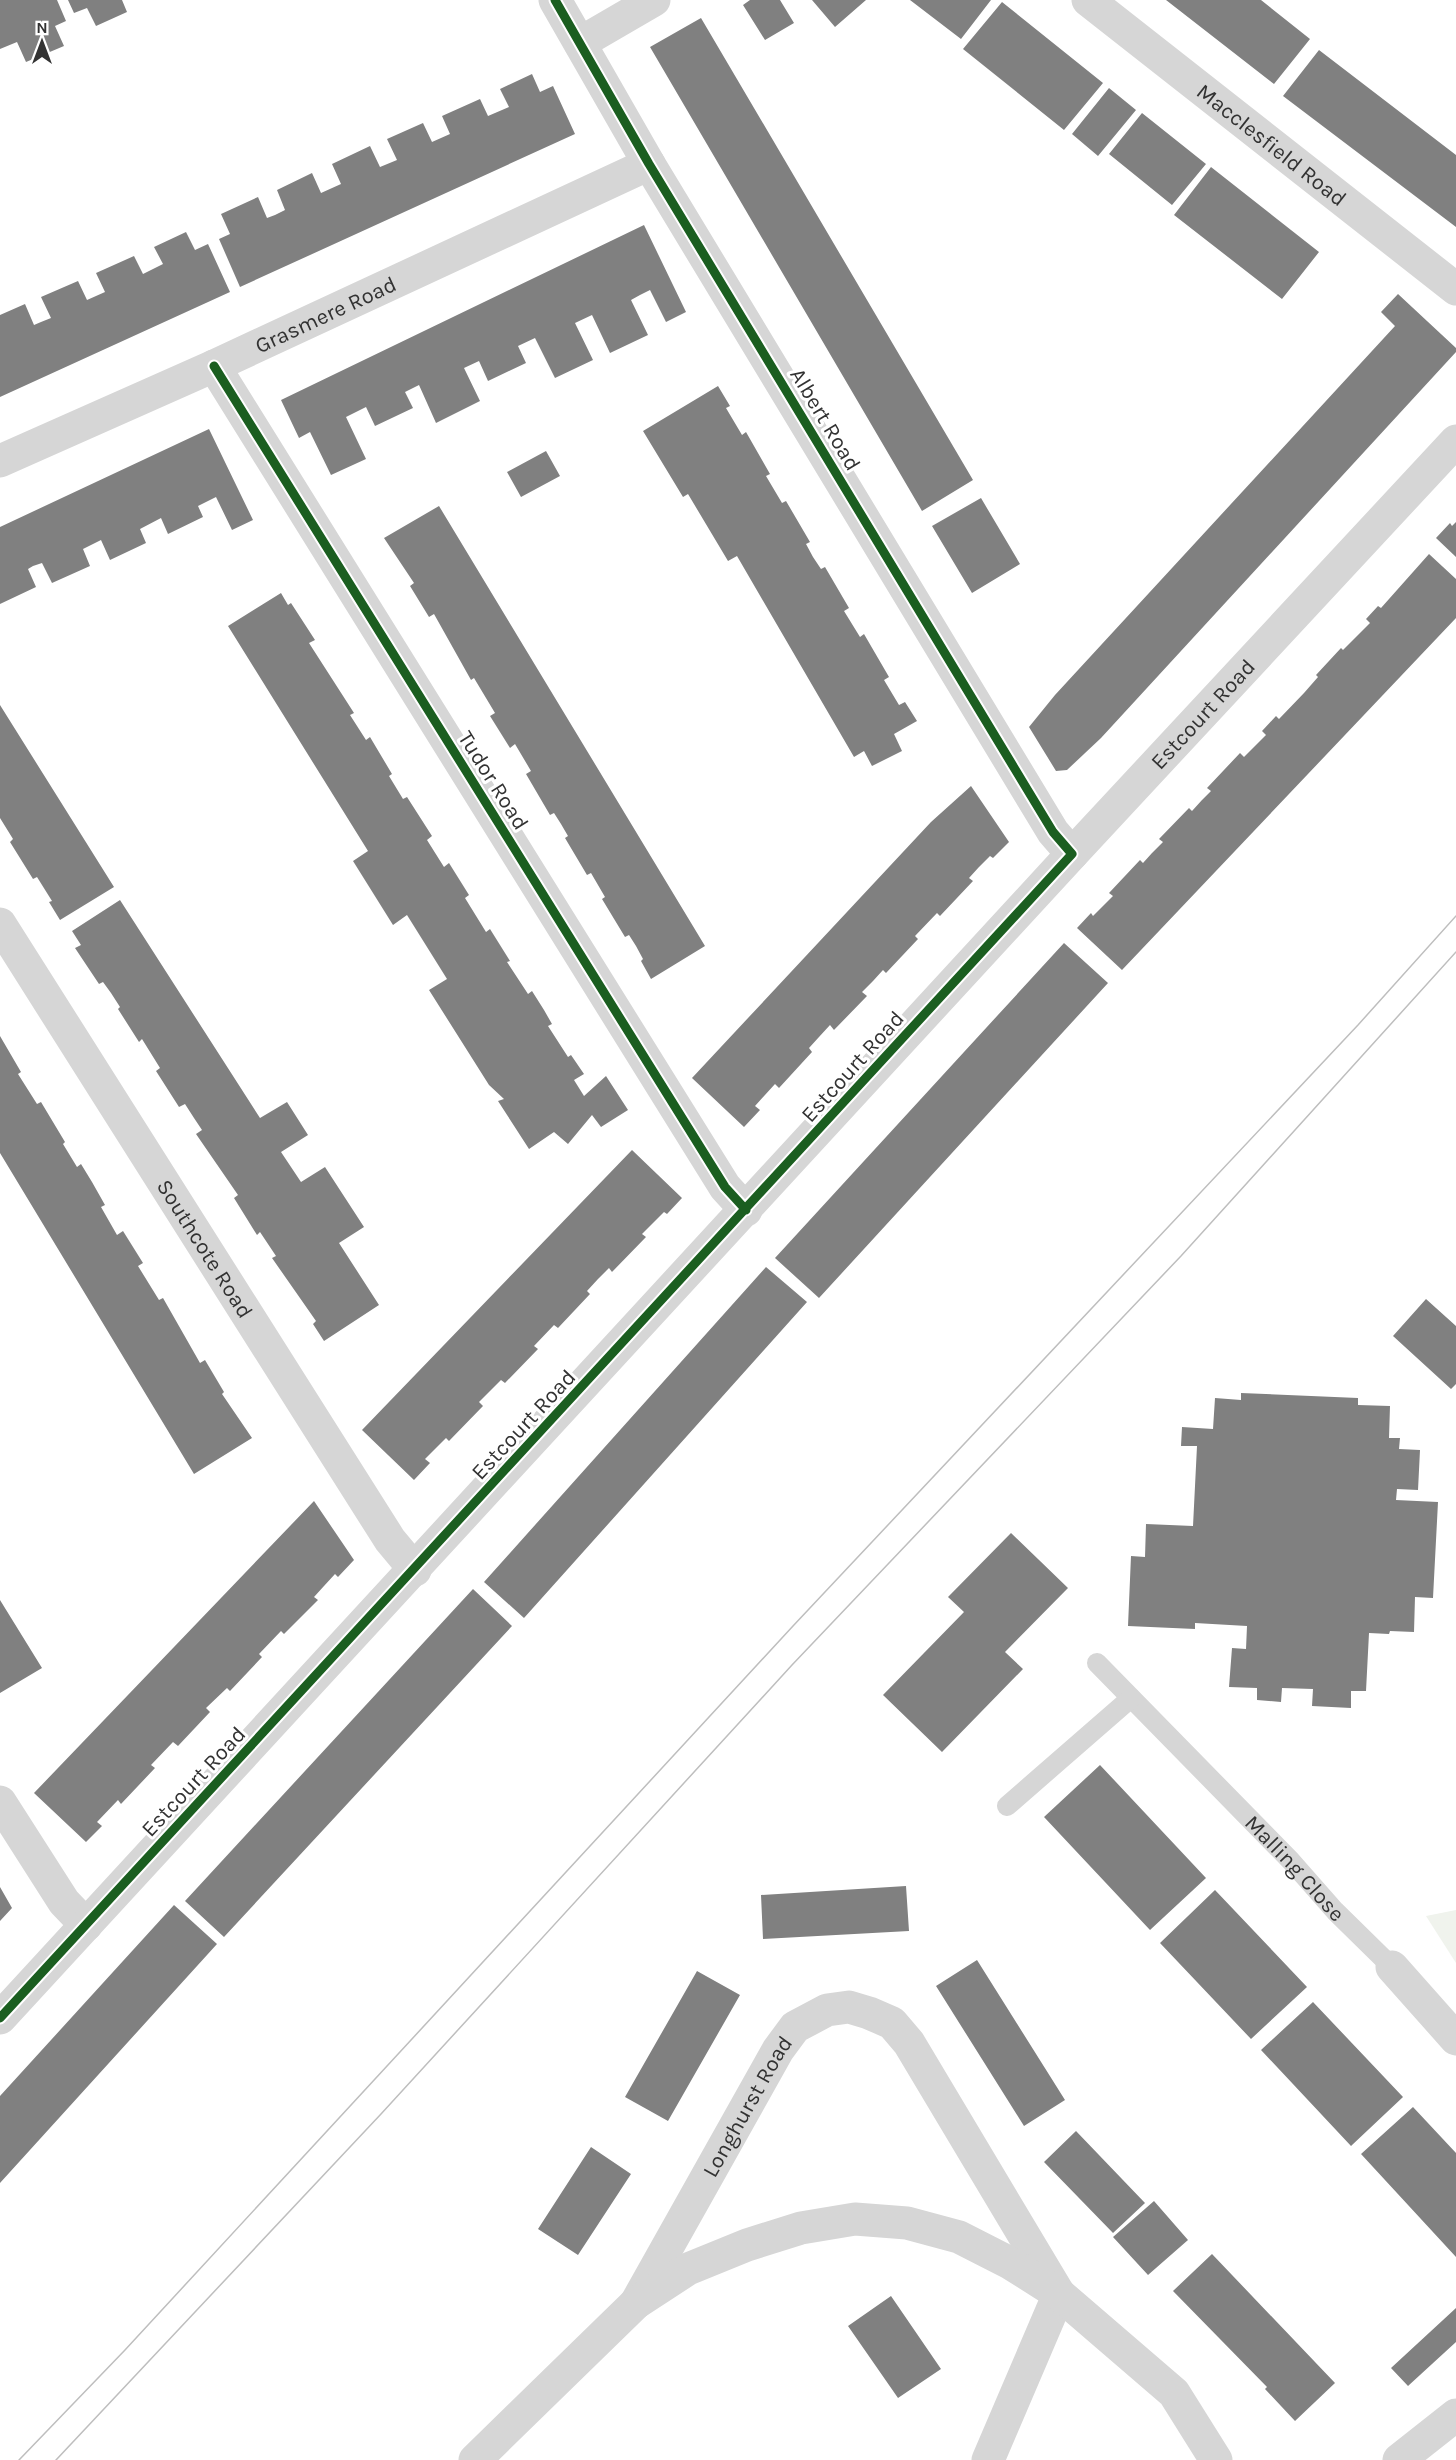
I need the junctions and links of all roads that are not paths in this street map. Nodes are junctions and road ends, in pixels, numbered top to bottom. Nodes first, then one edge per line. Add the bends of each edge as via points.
1 (555, 0) edge
2 (654, 0) edge
3 (1088, 0) edge
4 (580, 43) junction
5 (649, 164) junction
6 (1456, 289) edge
7 (214, 366) junction
8 (1456, 441) edge
9 (0, 461) edge
10 (1072, 854) junction
11 (0, 924) edge
12 (746, 1210) junction
13 (415, 1570) junction
14 (1097, 1663) dead end
15 (1131, 1698) junction
16 (0, 1802) edge
17 (1007, 1806) dead end
18 (86, 1925) junction
19 (1392, 1967) joint
20 (0, 2018) edge
21 (1456, 2039) edge
22 (1059, 2294) junction
23 (636, 2303) junction
24 (1456, 2415) edge
25 (475, 2460) edge
26 (987, 2460) edge
27 (1215, 2460) edge
28 (1399, 2460) edge

1 - 4 street, Albert Road
2 - 4 street
3 - 6 street, Macclesfield Road
4 - 5 street, Albert Road
5 - 7 street, Grasmere Road
5 - 10 street, Albert Road via 1053,832
7 - 9 street, Grasmere Road
7 - 12 street, Tudor Road via 725,1187
8 - 10 street, Estcourt Road
10 - 12 street, Estcourt Road
11 - 13 street, Southcote Road via 390,1540
12 - 13 street, Estcourt Road
13 - 18 street, Estcourt Road
14 - 15 lane, Malling Close
15 - 17 lane
15 - 19 lane, Malling Close
16 - 18 street via 64,1902
18 - 20 street, Estcourt Road
19 - 21 street, Malling Close
22 - 23 street, Longhurst Road via 959,2237 907,2223 855,2219 801,2228 747,2245 688,2270
22 - 23 street, Longhurst Road via 909,2043 892,2023 849,2007 827,2010 795,2027 778,2050
22 - 26 street
22 - 27 street, Longhurst Road via 1174,2393
23 - 25 street, Longhurst Road
24 - 28 street

